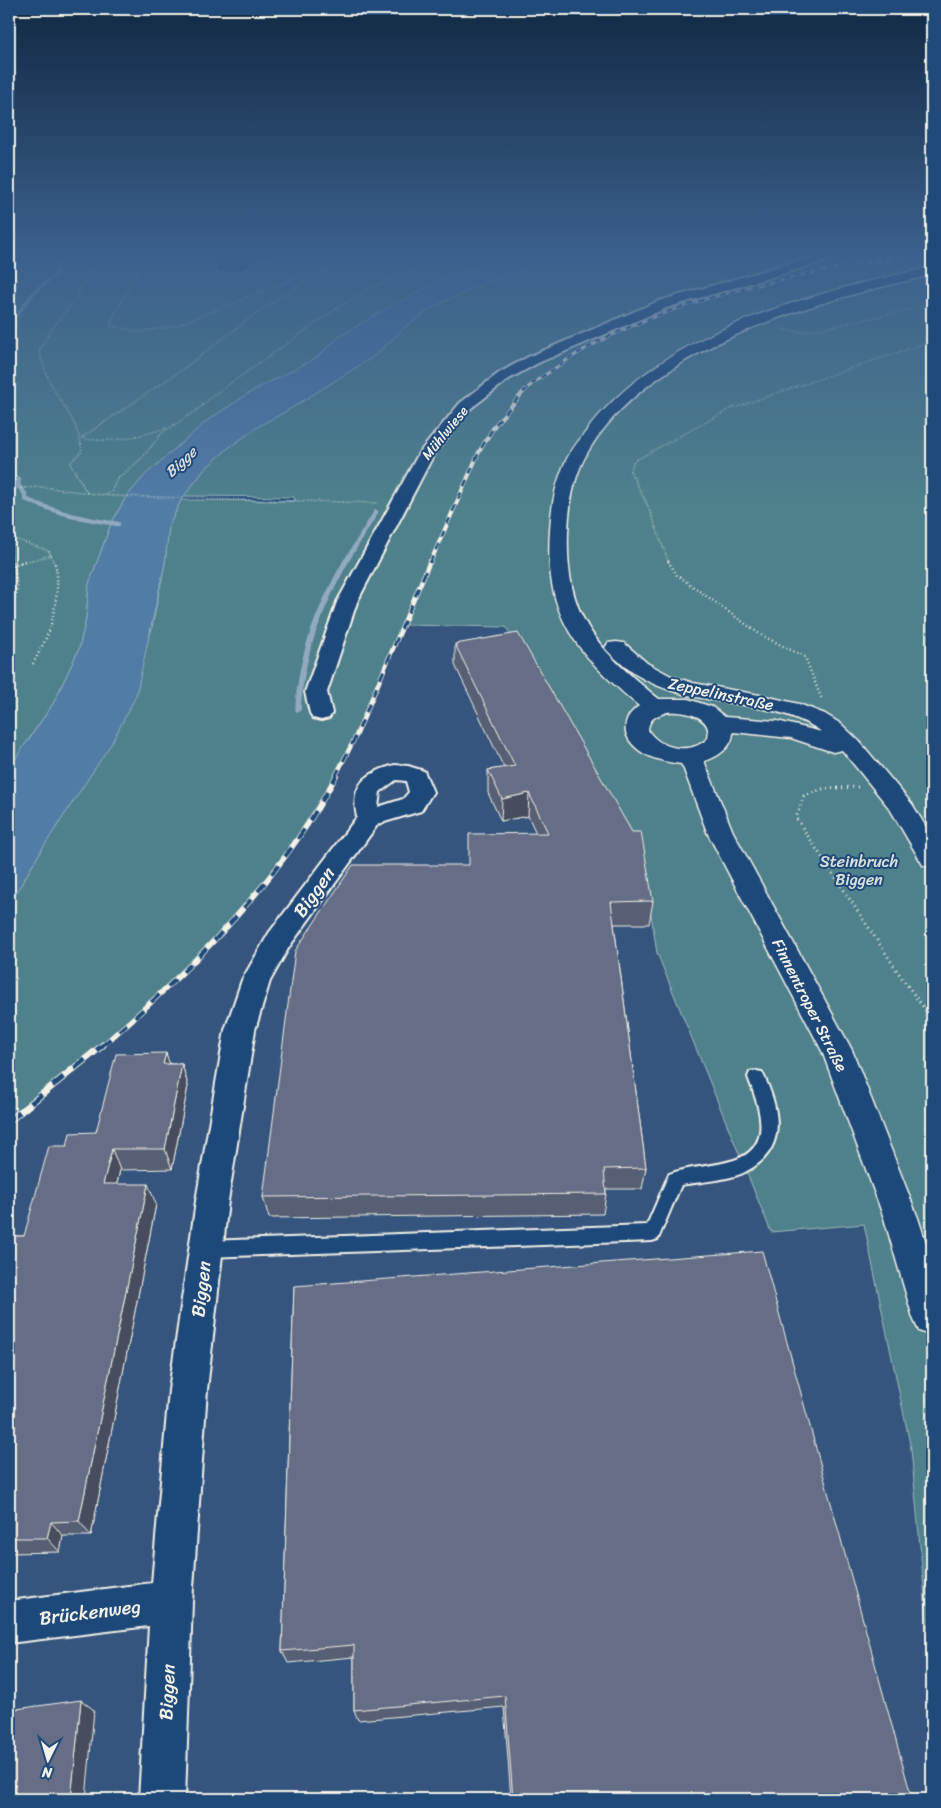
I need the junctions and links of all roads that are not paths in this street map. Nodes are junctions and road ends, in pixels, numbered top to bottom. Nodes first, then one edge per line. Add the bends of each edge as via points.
1 (581, 339) edge
2 (718, 339) edge
3 (562, 584) junction
4 (654, 708) junction
5 (322, 713) dead end
6 (719, 724) junction
7 (689, 756) junction
8 (876, 777) junction
9 (369, 818) dead end
10 (932, 859) edge
11 (756, 1077) dead end
12 (206, 1249) junction
13 (932, 1318) edge
14 (171, 1602) junction
15 (9, 1622) edge
16 (162, 1799) edge

1 - 5 street, Mühlwiese via 504,376 465,406 427,453 347,602 316,692
2 - 3 main road via 653,376 609,413 578,454 561,499 557,555
3 - 4 main road via 575,626 594,650
3 - 8 main road, Zeppelinstraße via 589,611 604,636 632,665 648,675 678,687 779,707 818,720 849,742
4 - 6 main road via 691,707
4 - 7 main road via 639,718 636,728 642,741 657,751
6 - 7 main road via 720,740 711,750
6 - 8 main road, Zeppelinstraße via 769,726 798,732 848,752
7 - 13 main road, Finnentroper Straße via 720,832 837,1050 901,1218
8 - 10 main road, Zeppelinstraße via 898,802
9 - 12 street, Biggen via 279,940 256,980 240,1030
11 - 12 lane via 768,1109 769,1137 758,1155 738,1167 674,1179 652,1233
12 - 14 street, Biggen via 188,1390
14 - 15 street, Brückenweg
14 - 16 street, Biggen

